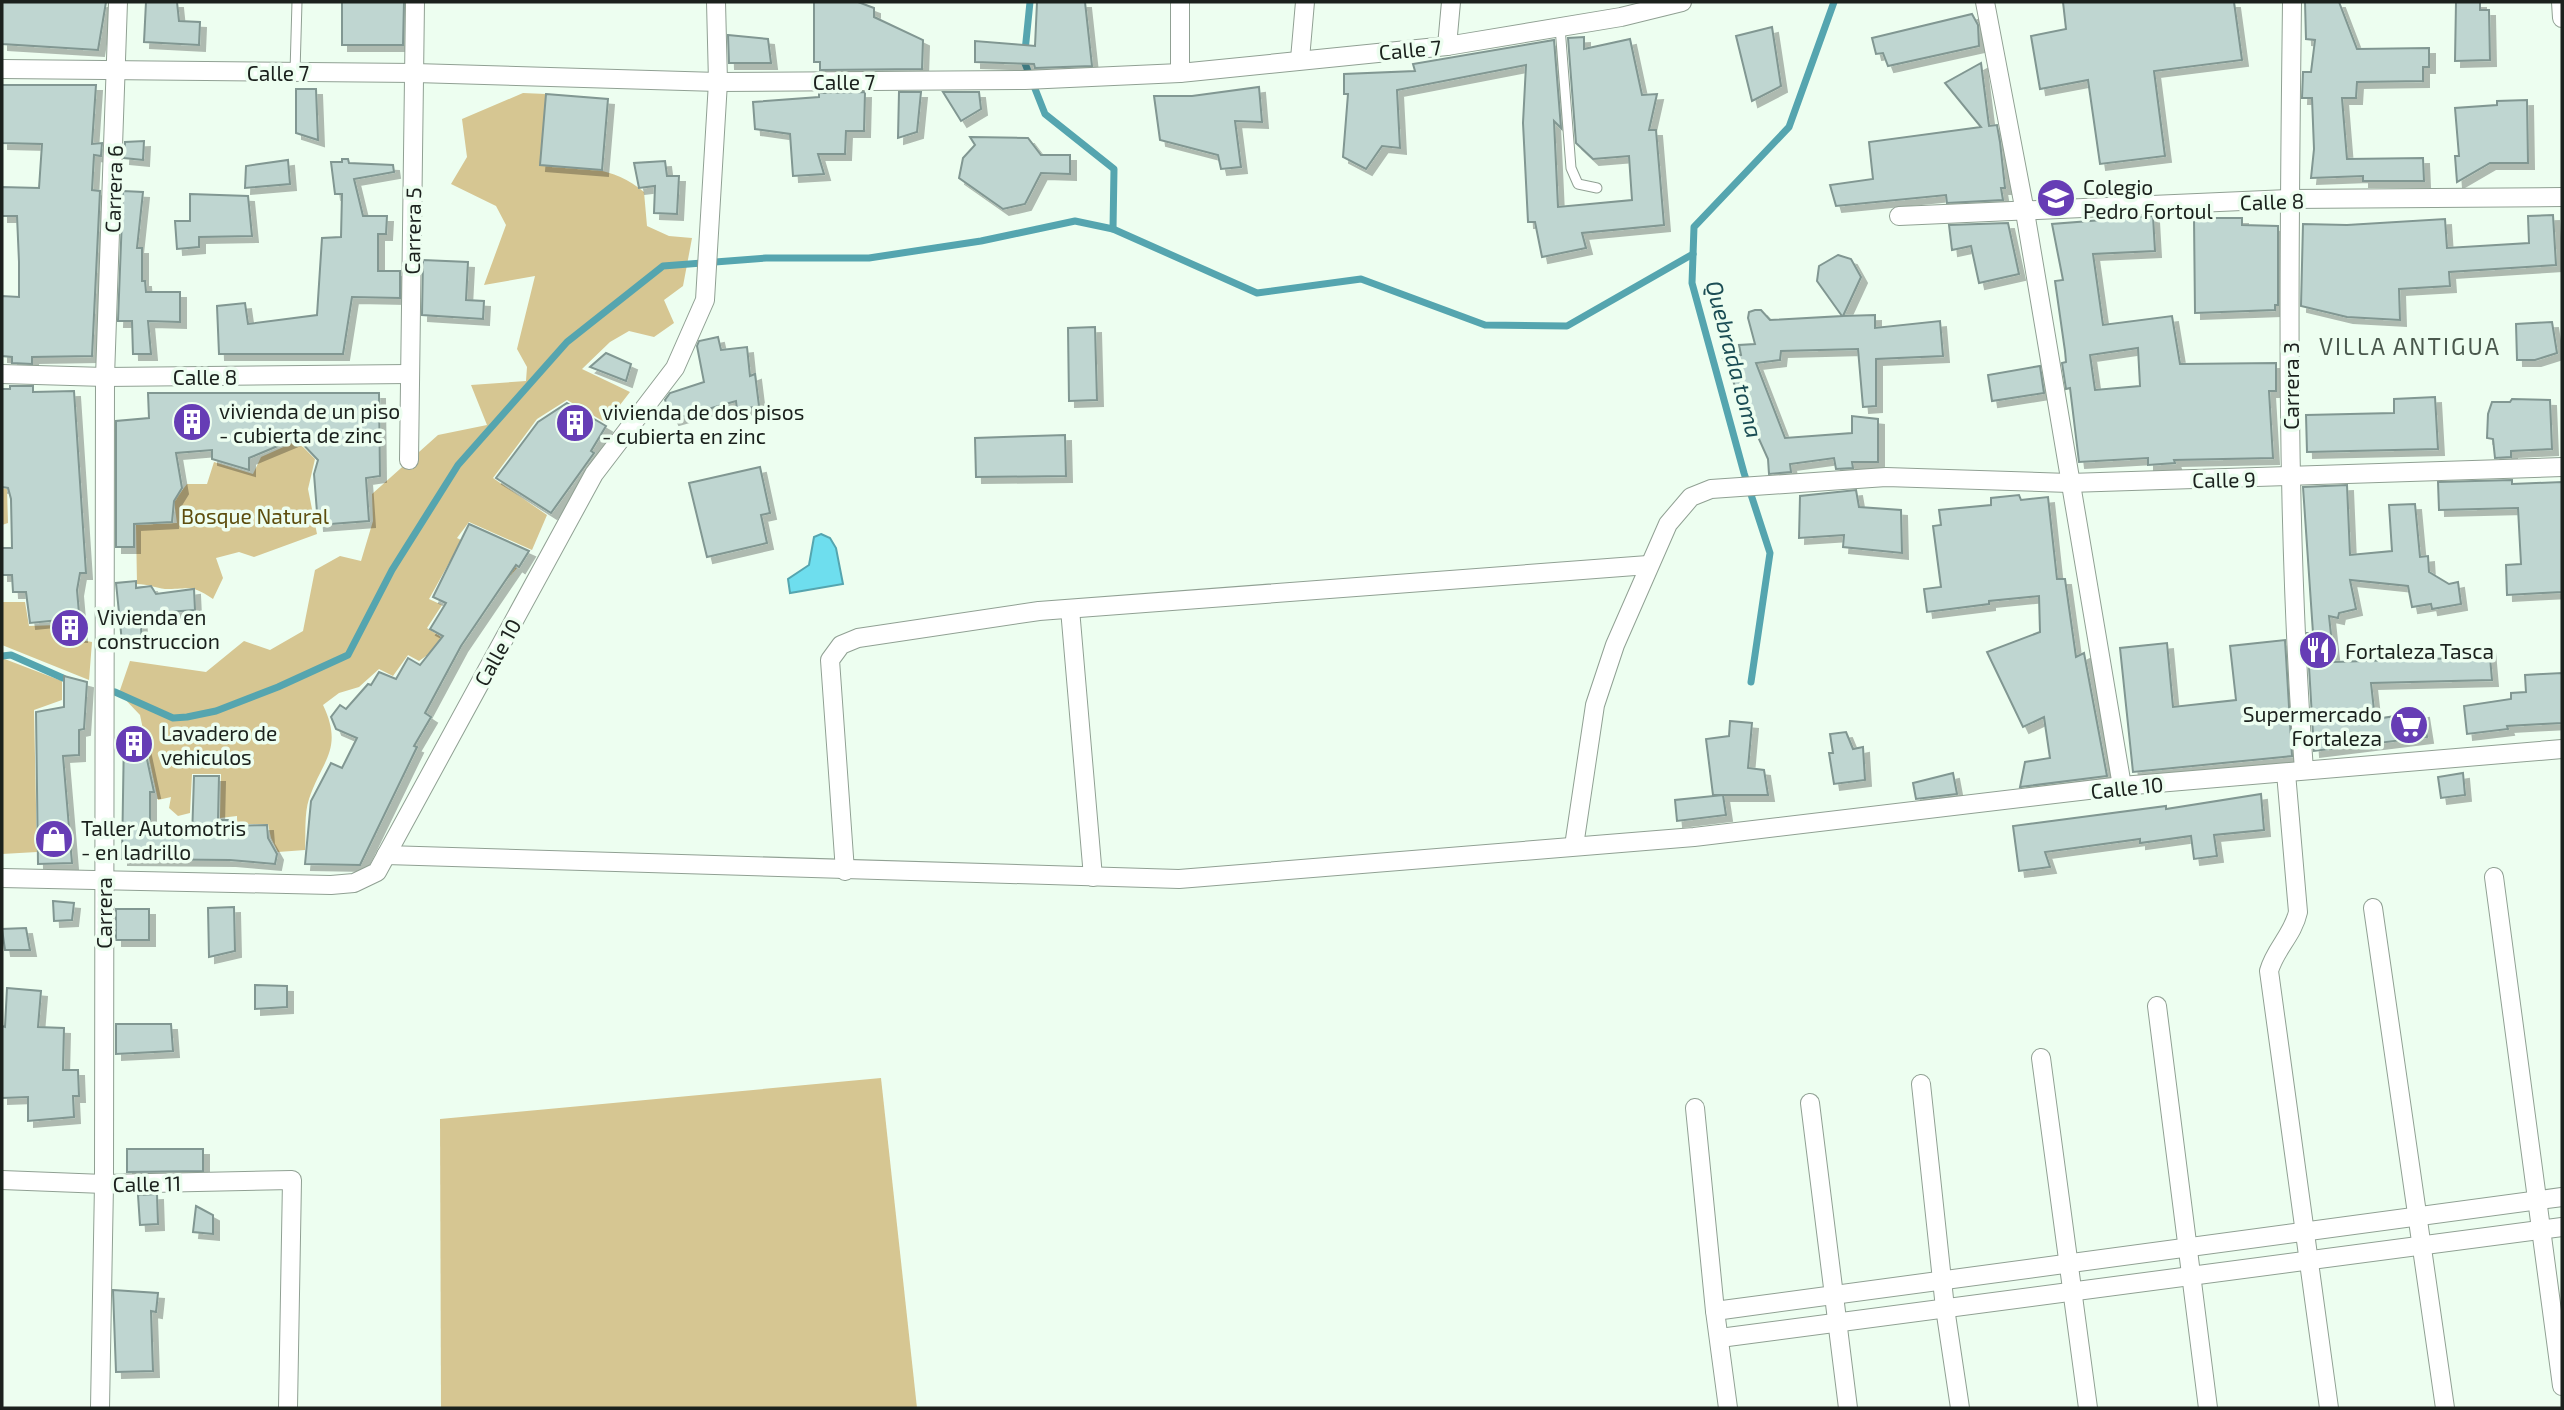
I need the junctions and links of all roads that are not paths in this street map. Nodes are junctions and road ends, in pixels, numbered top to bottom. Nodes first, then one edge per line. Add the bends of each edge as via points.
1 (118, 2) edge
2 (298, 2) edge
3 (415, 2) edge
4 (716, 2) edge
5 (1180, 2) edge
6 (1305, 2) edge
7 (1451, 2) edge
8 (1682, 2) edge
9 (1985, 2) edge
10 (2292, 2) edge
11 (2561, 2) edge
12 (2562, 18) edge
13 (1560, 27) junction
14 (1447, 46) junction
15 (1300, 59) junction
16 (2, 69) edge
17 (118, 72) junction
18 (295, 72) junction
19 (415, 73) junction
20 (1180, 73) junction
21 (718, 82) junction
22 (1597, 188) dead end
23 (2562, 197) edge
24 (2289, 199) junction
25 (2025, 212) junction
26 (1899, 216) dead end
27 (2, 374) edge
28 (409, 374) junction
29 (105, 377) junction
30 (409, 460) dead end
31 (2562, 467) edge
32 (2291, 478) junction
33 (2069, 483) junction
34 (1648, 565) junction
35 (1070, 609) junction
36 (2562, 749) edge
37 (2295, 771) junction
38 (2122, 786) junction
39 (1574, 846) junction
40 (386, 855) junction
41 (845, 871) junction
42 (1093, 877) junction
43 (2494, 877) dead end
44 (2, 878) edge
45 (102, 878) junction
46 (2373, 908) dead end
47 (2157, 1006) dead end
48 (2041, 1058) dead end
49 (1921, 1084) dead end
50 (1810, 1103) dead end
51 (1695, 1108) dead end
52 (2, 1180) edge
53 (104, 1184) junction
54 (2562, 1197) edge
55 (2537, 1200) junction
56 (2416, 1216) junction
57 (2562, 1227) edge
58 (2542, 1230) junction
59 (2307, 1231) junction
60 (2420, 1245) junction
61 (2188, 1247) junction
62 (2309, 1260) junction
63 (2067, 1264) junction
64 (2191, 1276) junction
65 (1942, 1281) junction
66 (2071, 1291) junction
67 (1835, 1295) junction
68 (1945, 1308) junction
69 (1715, 1311) junction
70 (1837, 1322) junction
71 (1720, 1338) junction
72 (2562, 1386) edge
73 (100, 1408) edge
74 (288, 1408) edge
75 (1728, 1408) edge
76 (1848, 1408) edge
77 (1960, 1408) edge
78 (2088, 1408) edge
79 (2208, 1408) edge
80 (2329, 1408) edge
81 (2445, 1408) edge

1 - 17 street, Carrera 6
2 - 18 lane
3 - 19 street, Carrera 5
4 - 21 street, Calle 10
5 - 20 street
6 - 15 street
7 - 14 street
8 - 13 street, Calle 7
9 - 25 street
10 - 24 street, Carrera 3
11 - 12 street
13 - 14 street, Calle 7
13 - 22 lane via 1571,168 1578,184
14 - 15 street, Calle 7
15 - 20 street, Calle 7
16 - 17 street, Calle 7
17 - 18 street, Calle 7
17 - 29 street, Carrera 6
18 - 19 street, Calle 7
19 - 21 street, Calle 7
19 - 28 street, Carrera 5
20 - 21 street, Calle 7 via 1025,80
21 - 40 street, Calle 10 via 705,300 675,368 594,474
23 - 24 street, Calle 8
24 - 25 street, Calle 8
24 - 32 street, Carrera 3
25 - 26 street, Calle 8
25 - 33 street
27 - 29 street, Calle 8
28 - 29 street, Calle 8
28 - 30 street, Carrera 5
29 - 45 street, Carrera
31 - 32 street, Calle 9
32 - 33 street, Calle 9
32 - 37 street, Carrera 3
33 - 34 street, Calle 9 via 1886,477 1711,489 1691,497 1675,515
33 - 38 street
34 - 35 street
34 - 39 street, Calle 9 via 1595,705
35 - 41 street via 858,638 841,645 831,660 830,676
35 - 42 street
36 - 37 street, Calle 10
37 - 38 street, Calle 10
37 - 59 street, Carrera 3 via 2298,912 2269,971
38 - 39 street, Calle 10 via 1694,837
39 - 42 street, Calle 10 via 1192,878
40 - 41 street, Calle 10
40 - 45 street, Calle 10 via 377,872 354,883 331,885
41 - 42 street, Calle 10
43 - 55 street
44 - 45 street, Calle 10
45 - 53 street, Carrera
46 - 56 street
47 - 61 street
48 - 63 street
49 - 65 street
50 - 67 street
51 - 69 street
52 - 53 street, Calle 11
53 - 73 street, Carrera
53 - 74 street, Calle 11 via 292,1180
54 - 55 street
55 - 56 street
55 - 58 street
56 - 59 street
56 - 60 street
57 - 58 street
58 - 60 street
58 - 72 street
59 - 61 street
59 - 62 street, Carrera 3
60 - 62 street
60 - 81 street
61 - 63 street
61 - 64 street
62 - 64 street
62 - 80 street, Carrera 3
63 - 65 street
63 - 66 street
64 - 66 street
64 - 79 street
65 - 67 street
65 - 68 street
66 - 68 street
66 - 78 street
67 - 69 street
67 - 70 street
68 - 70 street
68 - 77 street
69 - 71 street
70 - 71 street
70 - 76 street
71 - 75 street

